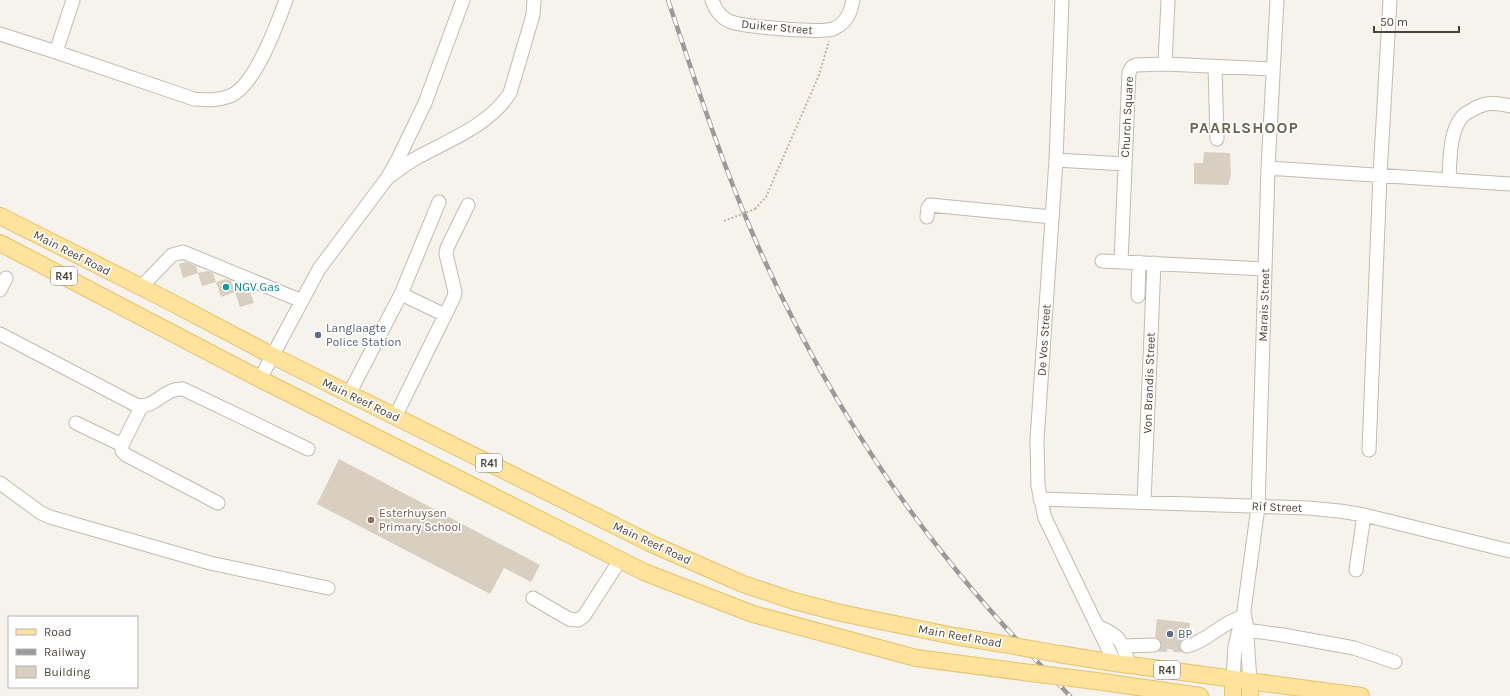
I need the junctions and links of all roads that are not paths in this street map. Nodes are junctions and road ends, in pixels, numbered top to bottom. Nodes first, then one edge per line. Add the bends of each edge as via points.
1 (73, 0) edge
2 (286, 0) edge
3 (463, 0) edge
4 (534, 0) edge
5 (853, 0) edge
6 (1062, 0) edge
7 (1168, 0) edge
8 (1277, 0) edge
9 (1390, 0) edge
10 (714, 5) edge
11 (0, 34) edge
12 (56, 52) junction
13 (1165, 64) junction
14 (1216, 67) junction
15 (1273, 69) junction
16 (1510, 106) edge
17 (1217, 138) dead end
18 (1056, 160) junction
19 (1125, 164) junction
20 (1268, 168) junction
21 (1380, 175) junction
22 (388, 177) junction
23 (1449, 180) junction
24 (1510, 184) edge
25 (439, 202) dead end
26 (468, 205) dead end
27 (0, 216) edge
28 (927, 217) dead end
29 (1052, 217) junction
30 (0, 243) edge
31 (1102, 261) dead end
32 (1121, 262) junction
33 (1139, 262) junction
34 (1154, 263) junction
35 (1265, 269) junction
36 (6, 278) dead end
37 (142, 287) junction
38 (0, 290) edge
39 (401, 294) junction
40 (1138, 296) dead end
41 (302, 302) junction
42 (446, 315) junction
43 (0, 334) edge
44 (272, 356) junction
45 (260, 378) junction
46 (352, 395) junction
47 (141, 407) junction
48 (342, 420) junction
49 (402, 420) junction
50 (76, 423) dead end
51 (122, 445) junction
52 (397, 448) junction
53 (308, 449) dead end
54 (1369, 450) dead end
55 (0, 483) edge
56 (1040, 499) junction
57 (1144, 502) junction
58 (218, 503) dead end
59 (1258, 507) junction
60 (1364, 515) junction
61 (1510, 551) edge
62 (620, 560) junction
63 (1356, 570) dead end
64 (328, 588) dead end
65 (533, 598) dead end
66 (1244, 614) junction
67 (1097, 626) junction
68 (1246, 630) junction
69 (1154, 645) tunnel mouth
70 (1123, 646) junction
71 (1187, 646) tunnel mouth
72 (1395, 662) dead end
73 (1122, 664) junction
74 (1233, 678) junction
75 (1250, 688) edge
76 (1165, 693) edge
77 (1200, 696) edge
78 (1233, 696) edge
79 (1361, 696) edge

1 - 12 street
2 - 12 street via 261,60 244,85 231,96 214,101 194,99
3 - 22 street via 426,103
4 - 22 street via 534,15 510,93 503,105 462,134
5 - 10 street, Duiker Street via 847,18 841,25 833,29 819,30 739,24 723,18
6 - 18 street, De Vos Street
7 - 13 street
8 - 15 street, Marais Street
9 - 21 street
11 - 12 street
13 - 14 street, Church Square
13 - 19 street, Church Square via 1136,65 1130,70
14 - 15 street, Church Square
14 - 17 street
15 - 20 street, Marais Street
16 - 23 street via 1487,103 1462,116 1454,132
18 - 19 street
18 - 29 street, De Vos Street
19 - 32 street, Church Square
20 - 21 street
20 - 35 street, Marais Street
21 - 23 street
21 - 54 street
22 - 41 street via 319,269
23 - 24 street
25 - 39 street
26 - 42 street via 447,248 446,254 455,292
27 - 37 main road, Main Reef Road / R41
28 - 29 street via 930,205
29 - 56 street, De Vos Street via 1037,424 1037,476
30 - 45 main road, Main Reef Road / R41
31 - 32 street
32 - 33 street
33 - 34 street
33 - 40 street
34 - 35 street
34 - 57 street, Von Brandis Street
35 - 59 street, Marais Street
36 - 38 street
37 - 41 street via 172,255 183,252
37 - 44 main road, Main Reef Road / R41
39 - 42 street
39 - 46 street
41 - 44 street
42 - 49 street
43 - 47 street
44 - 45 street
44 - 46 main road, Main Reef Road / R41
45 - 48 main road, Main Reef Road / R41
46 - 48 main road
46 - 49 main road, Main Reef Road / R41
47 - 51 street
47 - 53 street via 153,403 171,390 183,389
48 - 52 main road, Main Reef Road / R41
49 - 52 main road
49 - 73 main road, Main Reef Road / R41, bridge via 654,545 743,584 794,602 954,636
50 - 51 street
51 - 58 street via 122,451 126,455
52 - 62 main road, Main Reef Road / R41
55 - 64 street via 50,517 210,563
56 - 57 street, Rif Street
56 - 67 street, De Vos Street via 1050,530
57 - 59 street, Rif Street
59 - 60 street, Rif Street via 1324,509
59 - 66 street, Marais Street
60 - 61 street, Rif Street
60 - 63 street
62 - 65 street via 584,616 578,620 569,619
62 - 76 main road, Main Reef Road / R41, bridge via 644,572 753,614 916,658 1096,681
66 - 68 street, Marais Street
66 - 71 street
66 - 74 street, Marais Street via 1235,646
67 - 70 street via 1116,635
67 - 73 street, De Vos Street
68 - 72 street via 1354,648
68 - 75 street, Marais Street
69 - 70 street
70 - 73 street
73 - 74 main road, Main Reef Road / R41
74 - 75 main road, Main Reef Road / R41
74 - 78 main road
75 - 79 main road, Main Reef Road / R41
76 - 77 main road, Main Reef Road / R41

